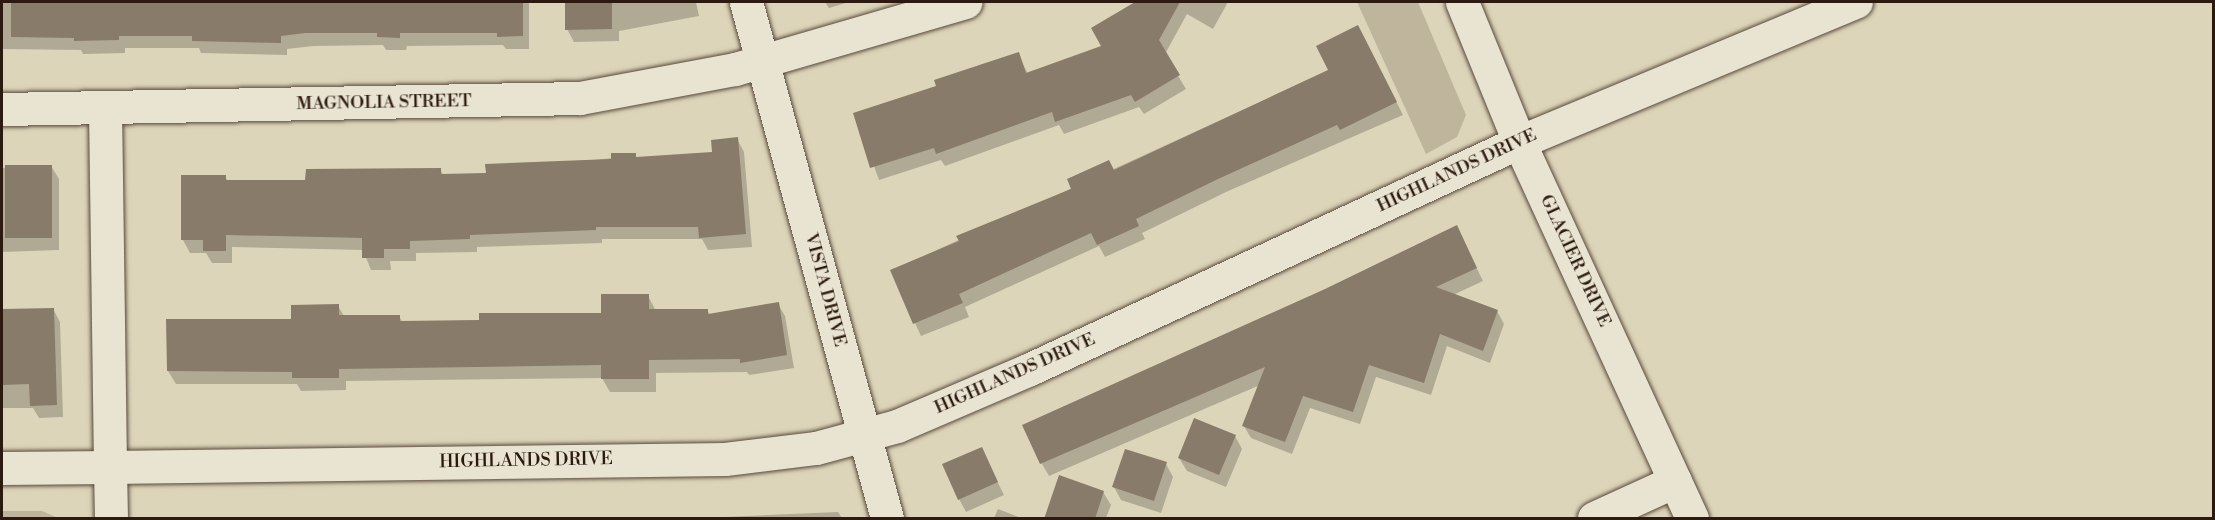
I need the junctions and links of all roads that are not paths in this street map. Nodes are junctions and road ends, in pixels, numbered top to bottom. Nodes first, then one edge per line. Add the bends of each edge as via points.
1 (746, 2) edge
2 (965, 2) edge
3 (1462, 2) edge
4 (1856, 2) edge
5 (763, 62) junction
6 (105, 108) junction
7 (2, 109) edge
8 (1519, 142) junction
9 (865, 437) junction
10 (110, 467) junction
11 (2, 468) edge
12 (1675, 481) junction
13 (111, 519) edge
14 (887, 519) edge
15 (1593, 519) edge
16 (1692, 519) edge

1 - 5 street, VISTA DRIVE
2 - 5 street, MAGNOLIA STREET
3 - 8 street, GLACIER DRIVE
4 - 8 street, HIGHLANDS DRIVE
5 - 6 street, MAGNOLIA STREET via 580,98
5 - 9 street, VISTA DRIVE
6 - 7 street, MAGNOLIA STREET
6 - 10 street
8 - 9 street, HIGHLANDS DRIVE via 1030,369
8 - 12 street, GLACIER DRIVE
9 - 10 street, HIGHLANDS DRIVE via 816,448 725,459
9 - 14 street, VISTA DRIVE
10 - 11 street, HIGHLANDS DRIVE
10 - 13 street
12 - 15 street
12 - 16 street, GLACIER DRIVE

